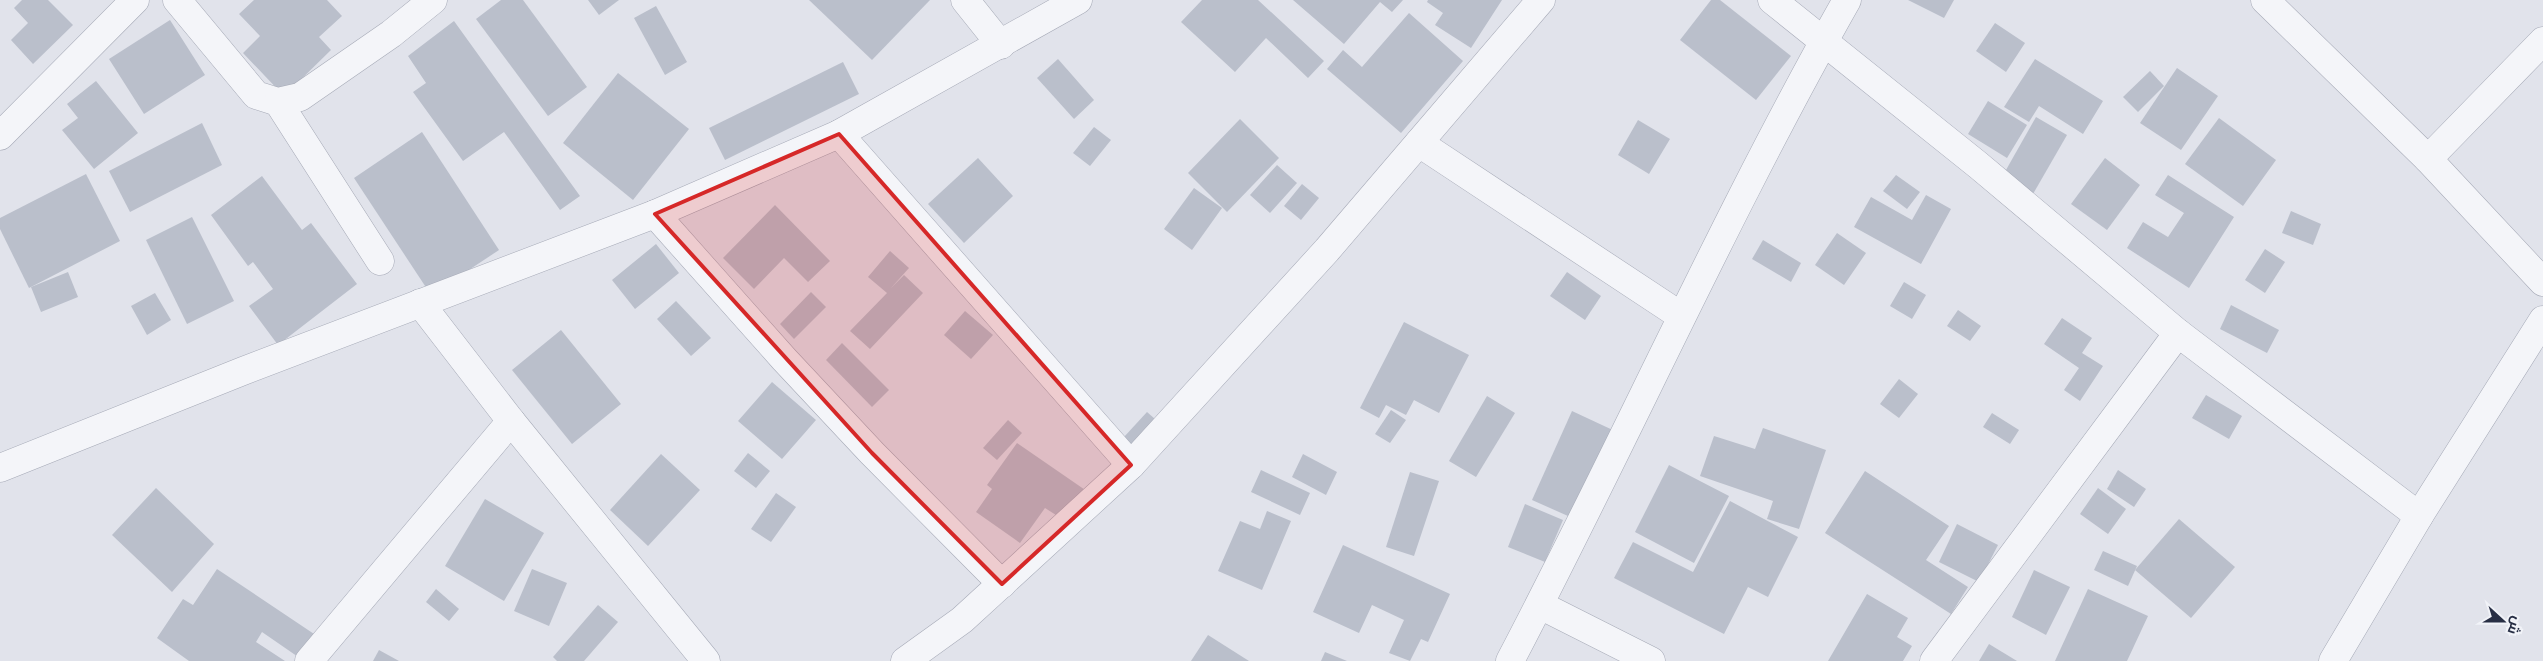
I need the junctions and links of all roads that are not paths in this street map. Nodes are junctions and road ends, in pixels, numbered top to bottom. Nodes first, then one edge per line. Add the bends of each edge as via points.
1 (135, 0) edge
2 (177, 0) edge
3 (432, 0) edge
4 (965, 0) edge
5 (1078, 0) edge
6 (1541, 0) edge
7 (1772, 0) edge
8 (1847, 0) edge
9 (2265, 0) edge
10 (2543, 41) edge
11 (1824, 42) junction
12 (1001, 44) junction
13 (278, 102) junction
14 (839, 134) junction
15 (0, 136) edge
16 (1419, 143) junction
17 (2428, 159) junction
18 (655, 214) junction
19 (380, 261) dead end
20 (2543, 282) edge
21 (420, 303) junction
22 (1681, 316) junction
23 (2543, 320) edge
24 (2178, 332) junction
25 (511, 421) junction
26 (1131, 465) junction
27 (0, 468) edge
28 (2419, 516) junction
29 (1002, 584) junction
30 (1540, 605) junction
31 (917, 658) edge
32 (309, 661) edge
33 (706, 661) edge
34 (1510, 661) edge
35 (1651, 661) edge
36 (1934, 661) edge
37 (2333, 661) edge

1 - 15 street
2 - 13 street via 256,94
3 - 13 street via 392,34 300,98
4 - 12 street
5 - 12 street
6 - 16 street
7 - 11 street
8 - 11 street
9 - 17 street
10 - 17 street
11 - 22 street
11 - 24 street
12 - 14 street
13 - 19 street
14 - 18 street
14 - 26 street
16 - 22 street
16 - 26 street via 1327,250
17 - 20 street
18 - 21 street
18 - 29 street via 841,420
21 - 25 street
21 - 27 street
22 - 30 street
23 - 28 street
24 - 28 street
24 - 36 street
25 - 32 street
25 - 33 street
26 - 29 street
28 - 37 street
29 - 31 street
30 - 34 street
30 - 35 street

